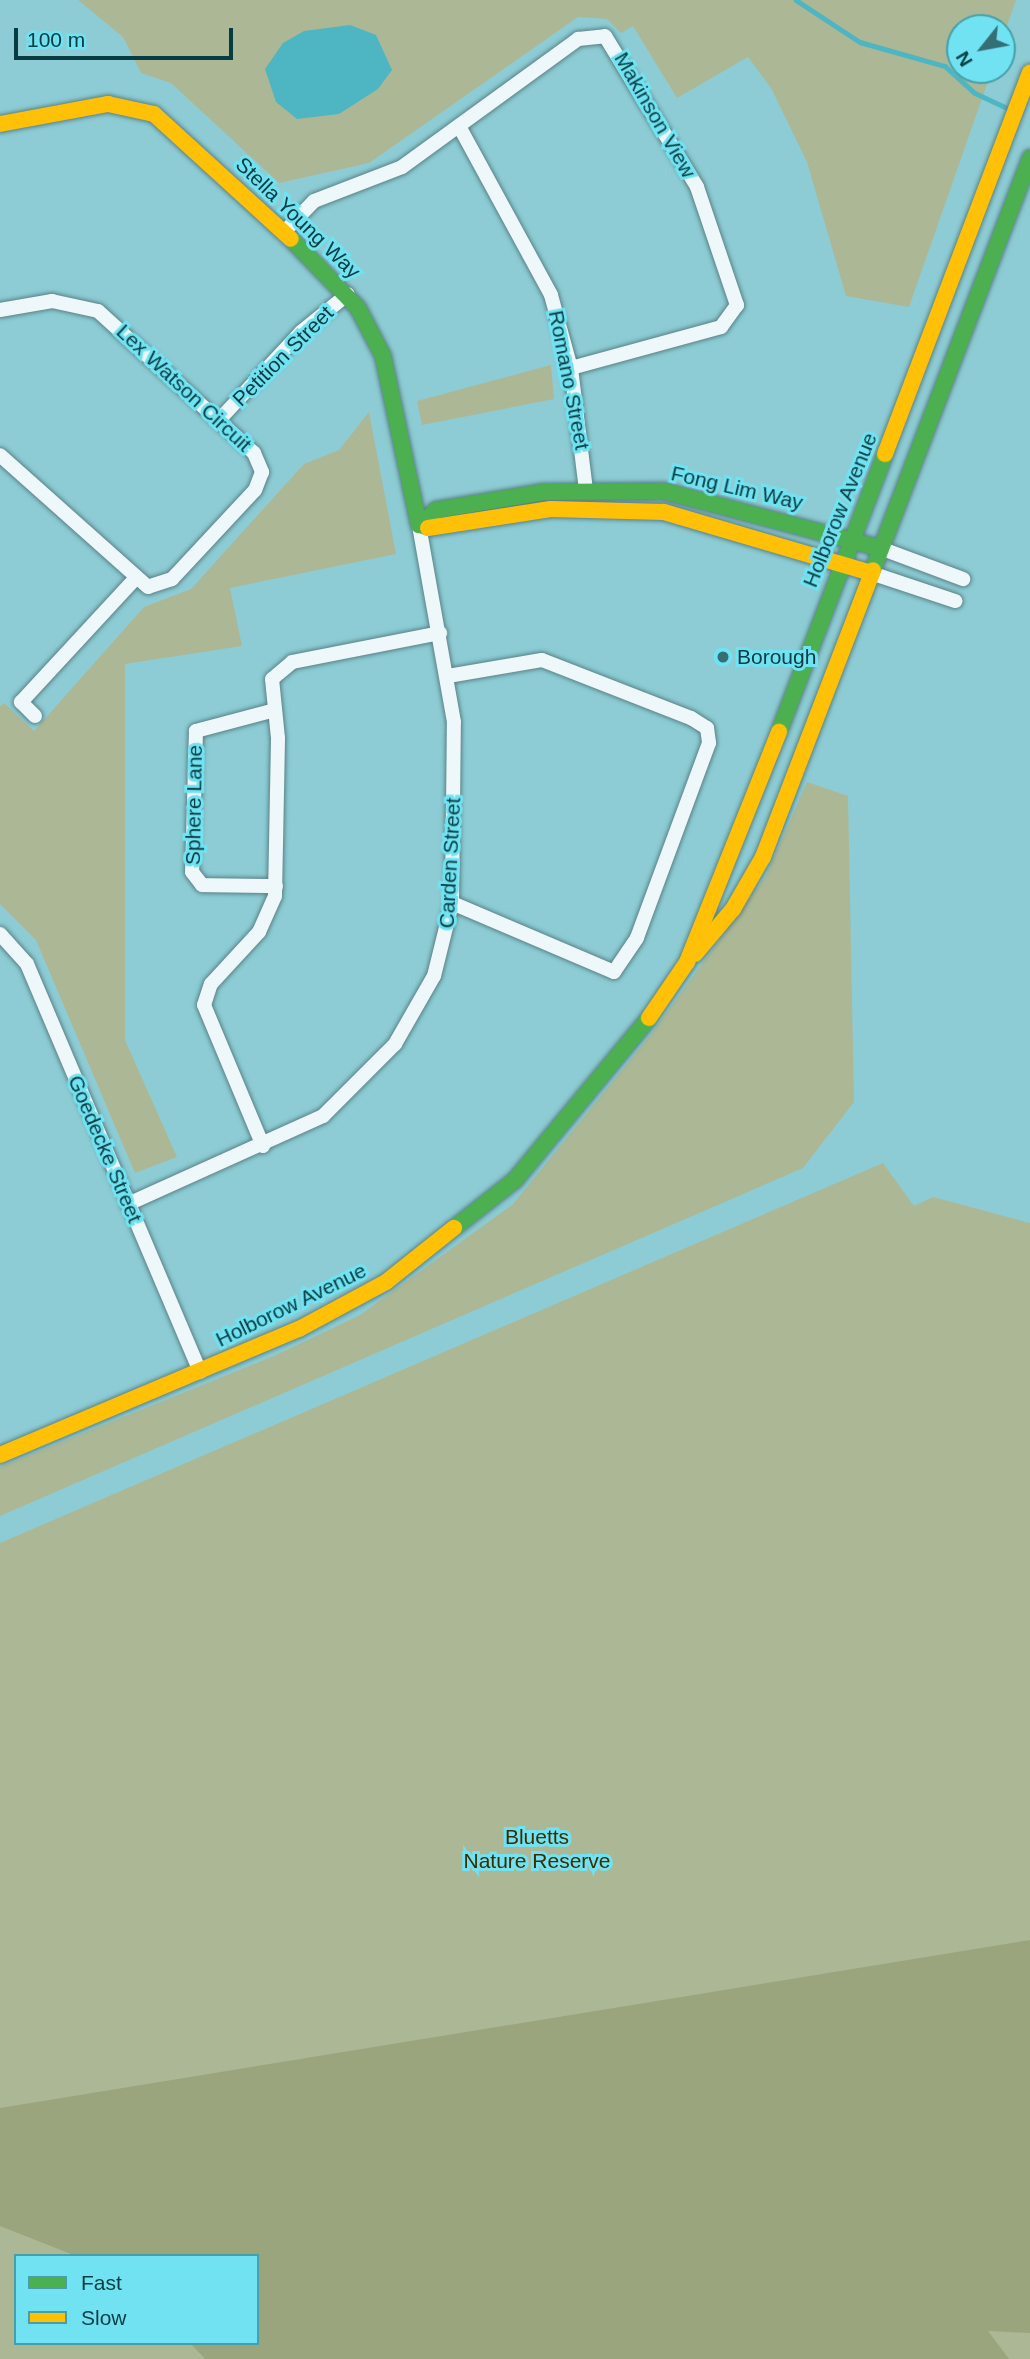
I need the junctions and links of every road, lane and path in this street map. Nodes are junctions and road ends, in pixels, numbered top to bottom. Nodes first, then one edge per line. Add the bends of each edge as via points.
1 (1030, 73) edge
2 (0, 124) edge
3 (458, 126) junction
4 (1030, 158) edge
5 (284, 232) junction
6 (348, 294) junction
7 (0, 310) edge
8 (571, 368) junction
9 (219, 420) junction
10 (0, 455) edge
11 (586, 490) junction
12 (419, 525) joint
13 (851, 539) junction
14 (880, 548) junction
15 (841, 563) junction
16 (871, 573) junction
17 (963, 579) dead end
18 (134, 580) junction
19 (955, 601) dead end
20 (440, 633) junction
21 (448, 676) junction
22 (275, 710) junction
23 (35, 716) dead end
24 (276, 886) junction
25 (452, 903) junction
26 (0, 934) edge
27 (687, 962) junction
28 (263, 1146) junction
29 (128, 1203) junction
30 (200, 1372) junction
31 (0, 1455) edge

1 - 13 main road, Holborow Avenue
2 - 5 main road, Stella Young Way via 95,106 144,110 172,128
3 - 5 street, Makinson View via 382,180 314,201
3 - 8 street, Romano Street via 551,295
3 - 8 street, Makinson View via 578,39 600,35 614,44 697,187 737,301 733,316 717,329
4 - 14 main road, Holborow Avenue
5 - 6 main road, Stella Young Way
6 - 9 street, Petition Street via 302,332
6 - 12 main road, Stella Young Way via 388,373
7 - 9 street, Lex Watson Circuit via 52,301 98,311
8 - 11 street, Romano Street
9 - 18 street, Lex Watson Circuit via 259,459 258,485 168,582 148,587
10 - 18 street
11 - 13 main road, Fong Lim Way via 674,493
11 - 15 main road, Fong Lim Way via 436,510 421,525 438,531 551,509 664,512
12 - 20 street, Carden Street
13 - 14 main road, Fong Lim Way
13 - 15 main road, Holborow Avenue
14 - 16 main road, Holborow Avenue
14 - 17 street
15 - 16 main road, Fong Lim Way
15 - 27 main road, Holborow Avenue
16 - 19 street
16 - 27 main road, Holborow Avenue via 763,857 731,912
18 - 23 street via 21,702
20 - 21 street, Carden Street
20 - 22 street via 285,664 271,682
21 - 25 street, Carden Street via 454,722
21 - 25 street via 542,660 691,718 707,728 709,743 637,938 614,972
22 - 24 street
22 - 24 street, Sphere Lane via 196,731 192,872 202,885
24 - 28 street via 265,923 204,1001
25 - 28 street, Carden Street via 434,976 395,1044 335,1107
26 - 29 street, Goedecke Street via 23,956
27 - 30 main road, Holborow Avenue via 566,1125 466,1224 358,1299
28 - 29 street, Carden Street
29 - 30 street, Goedecke Street
30 - 31 main road, Holborow Avenue

